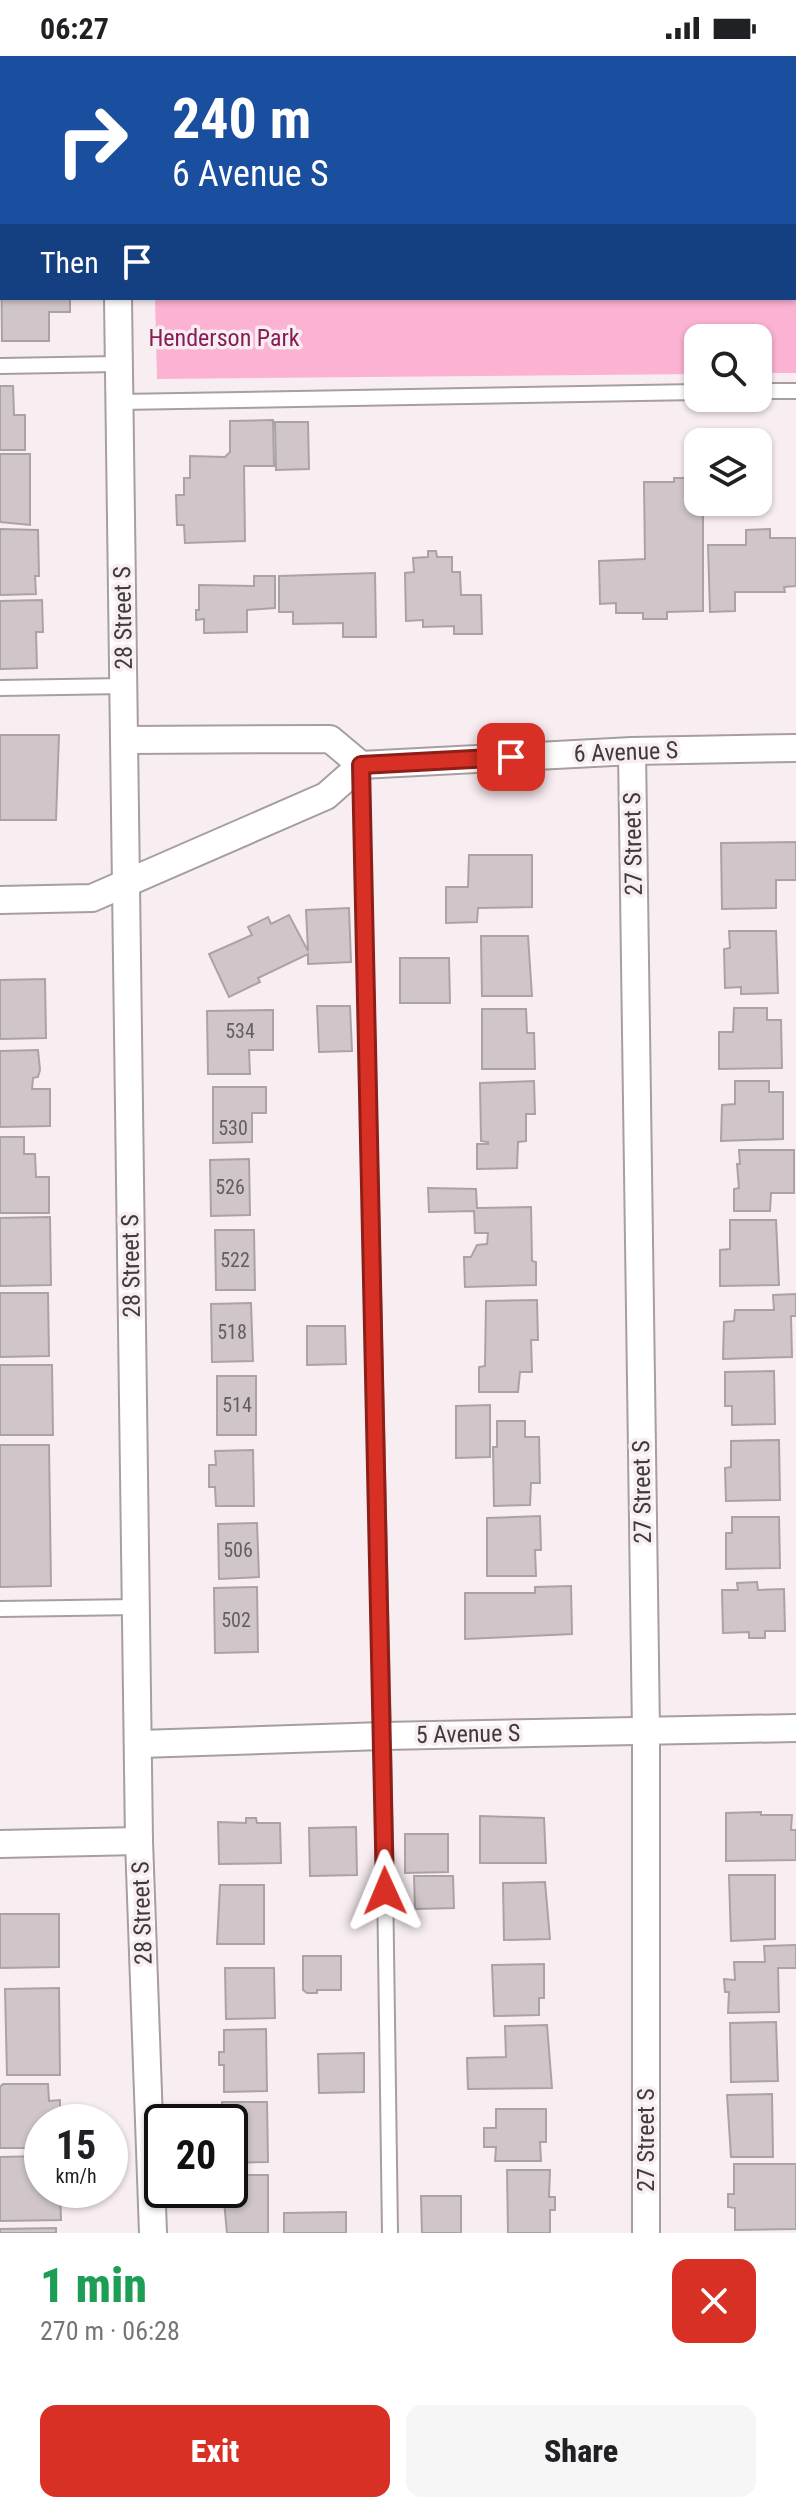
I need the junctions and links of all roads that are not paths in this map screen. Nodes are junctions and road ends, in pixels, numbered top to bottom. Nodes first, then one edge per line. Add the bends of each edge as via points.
1 (118, 300) edge
2 (118, 364) junction
3 (0, 366) edge
4 (772, 391) edge
5 (796, 391) edge
6 (684, 392) edge
7 (119, 402) junction
8 (124, 686) junction
9 (0, 688) edge
10 (125, 740) junction
11 (796, 748) edge
12 (632, 751) junction
13 (361, 765) junction
14 (126, 884) junction
15 (0, 900) edge
16 (136, 1607) junction
17 (0, 1609) edge
18 (796, 1728) edge
19 (646, 1731) junction
20 (383, 1736) junction
21 (140, 1744) junction
22 (139, 1841) junction
23 (0, 1844) edge
24 (153, 2233) edge
25 (390, 2233) edge
26 (646, 2233) edge

1 - 2 street, 28 Street S
2 - 3 lane
2 - 7 street, 28 Street S
4 - 5 lane
6 - 7 lane
7 - 8 street, 28 Street S
8 - 9 lane
8 - 10 street, 28 Street S
10 - 13 street via 330,739
10 - 14 street, 28 Street S
11 - 12 street, 6 Avenue S
12 - 13 street, 6 Avenue S
12 - 19 street, 27 Street S
13 - 14 street via 326,796
13 - 20 lane
14 - 15 street via 92,898
14 - 16 street, 28 Street S
16 - 17 lane
16 - 21 street, 28 Street S
18 - 19 street, 5 Avenue S
19 - 20 street, 5 Avenue S
19 - 26 street, 27 Street S
20 - 21 street, 5 Avenue S
20 - 25 lane
21 - 22 street, 28 Street S
22 - 23 street
22 - 24 street, 28 Street S

